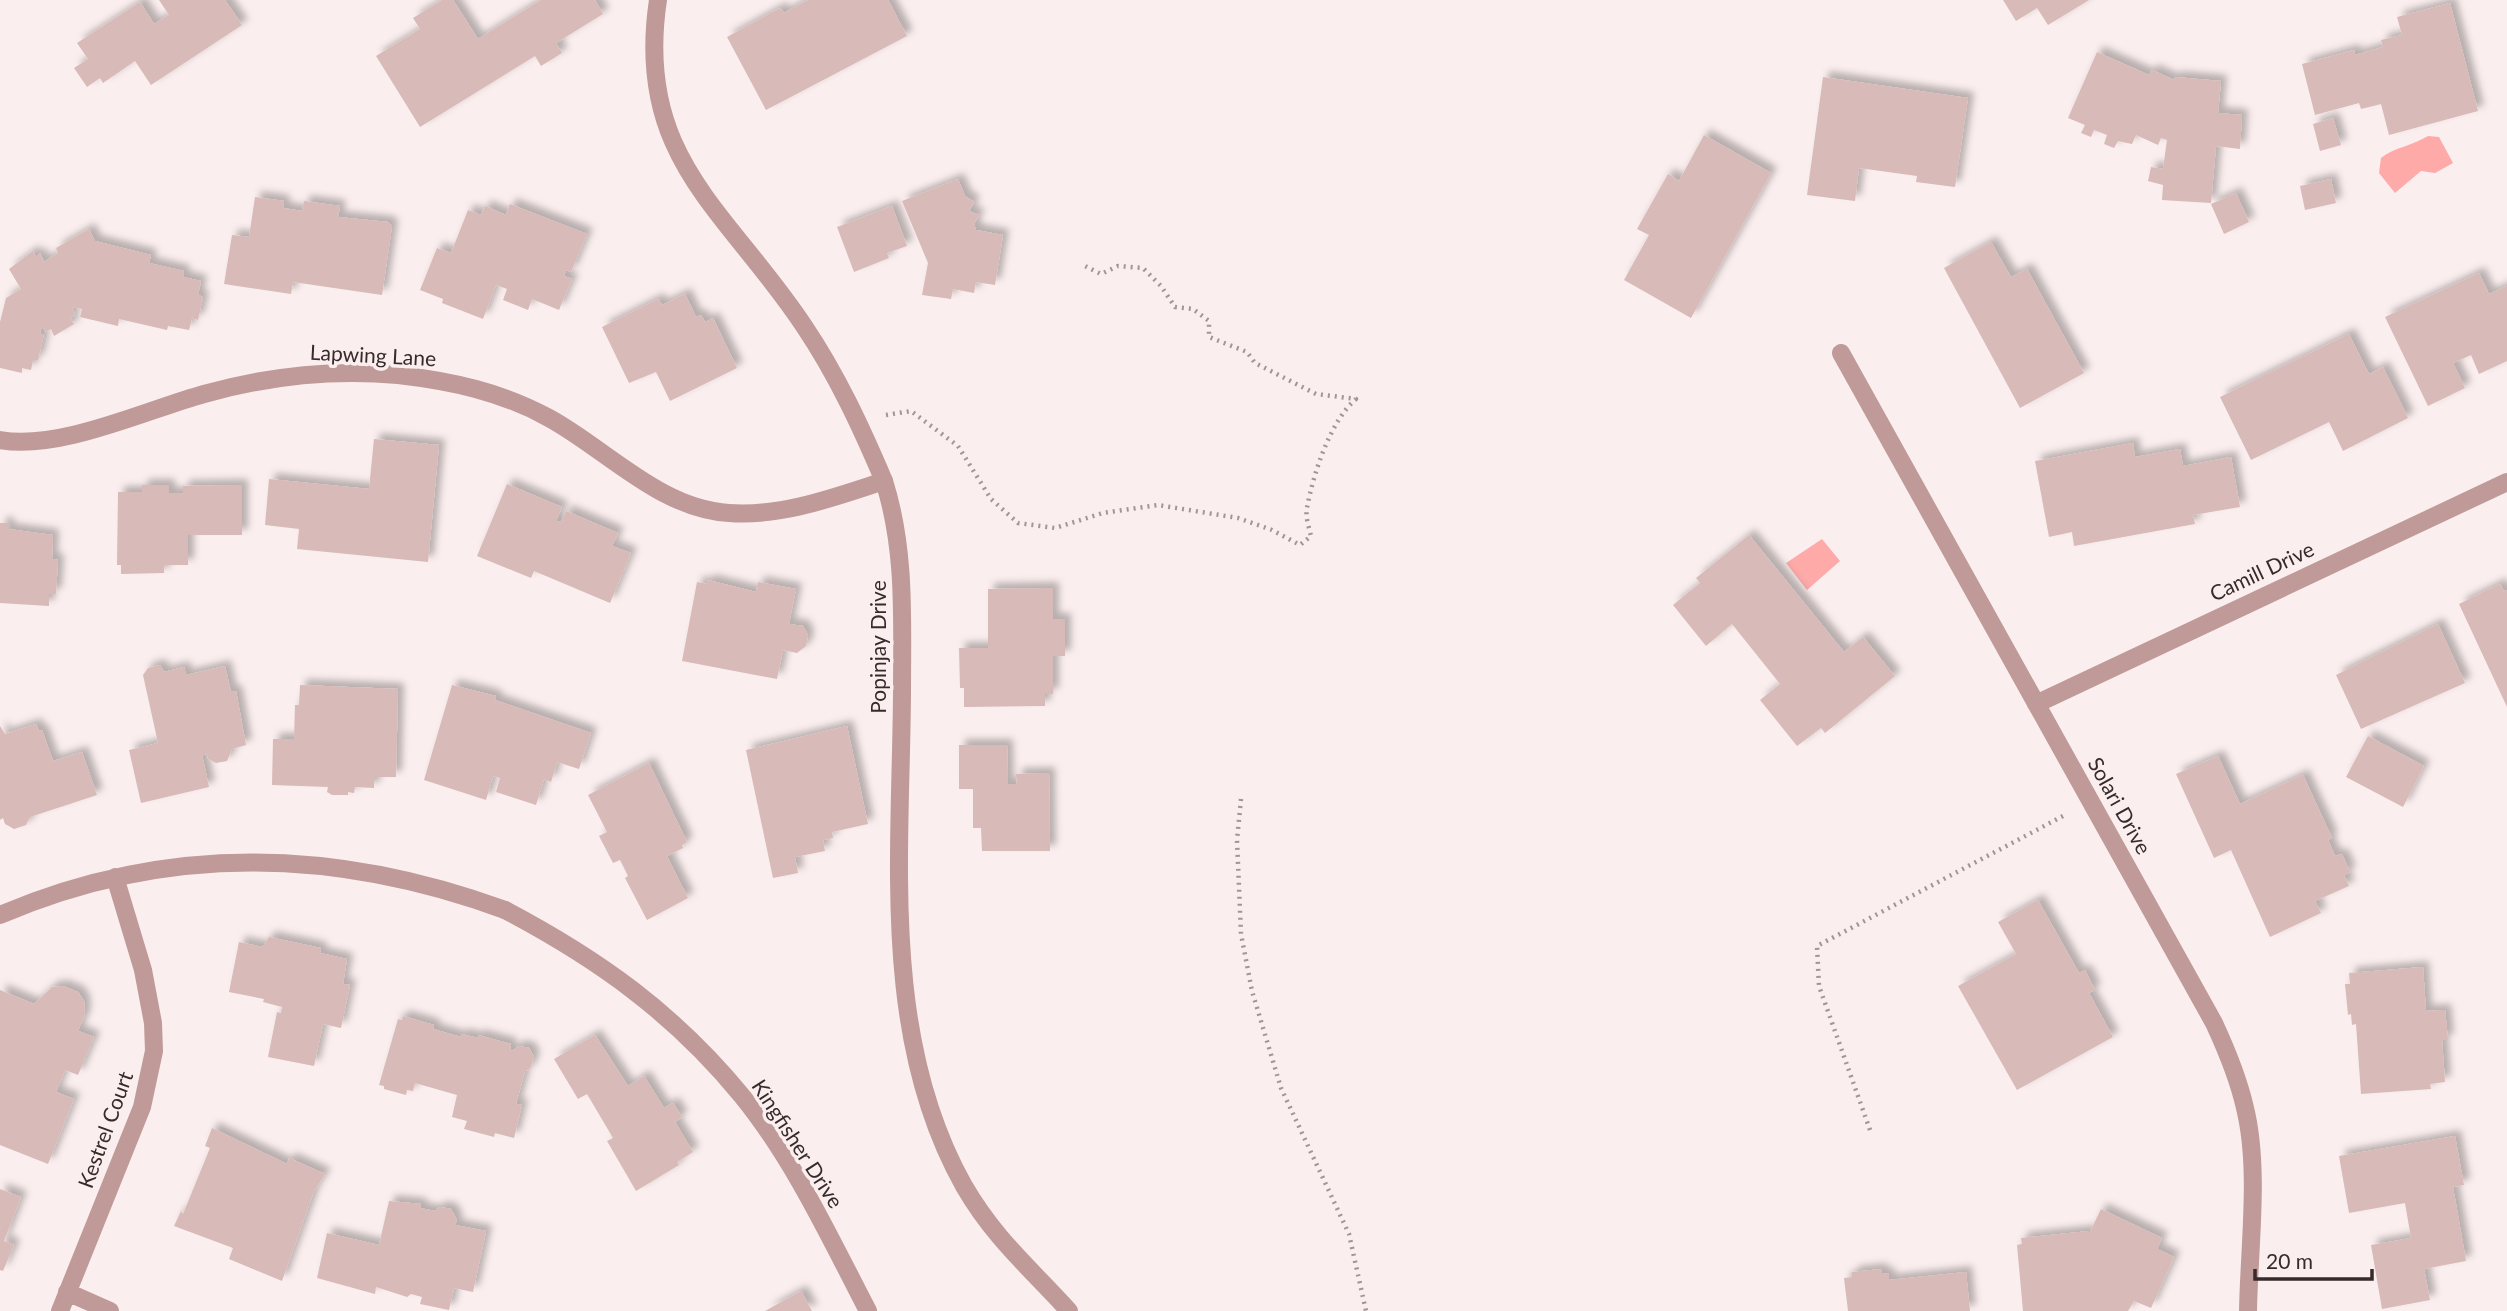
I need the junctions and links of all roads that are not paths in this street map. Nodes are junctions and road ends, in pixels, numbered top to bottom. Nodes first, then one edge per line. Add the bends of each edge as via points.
1 (658, 0) edge
2 (1842, 353) dead end
3 (0, 440) edge
4 (884, 481) junction
5 (2507, 482) edge
6 (2036, 704) junction
7 (115, 877) junction
8 (0, 915) edge
9 (67, 1292) junction
10 (60, 1311) edge
11 (110, 1311) edge
12 (868, 1311) edge
13 (1069, 1311) edge
14 (2248, 1311) edge

1 - 4 street, Popinjay Drive via 656,84 663,121 680,158 702,195 803,324 857,420
2 - 6 street, Solari Drive
3 - 4 street, Lapwing Lane via 34,442 64,436 202,395 291,375 396,375 452,382 503,396 549,418 663,493 692,505 729,513 766,511
4 - 13 street, Popinjay Drive via 902,575 901,924 911,1042 944,1146 965,1187 1019,1262
5 - 6 street, Camill Drive
6 - 14 street, Solari Drive via 2234,1065 2246,1110 2251,1162
7 - 8 street, Kingfisher Drive
7 - 9 street, Kestrel Court via 149,1000 154,1051 142,1107
7 - 12 street, Kingfisher Drive via 177,866 295,862 406,878 505,910 571,945 695,1043 743,1097 776,1145
9 - 10 street, Kestrel Court
9 - 11 street

